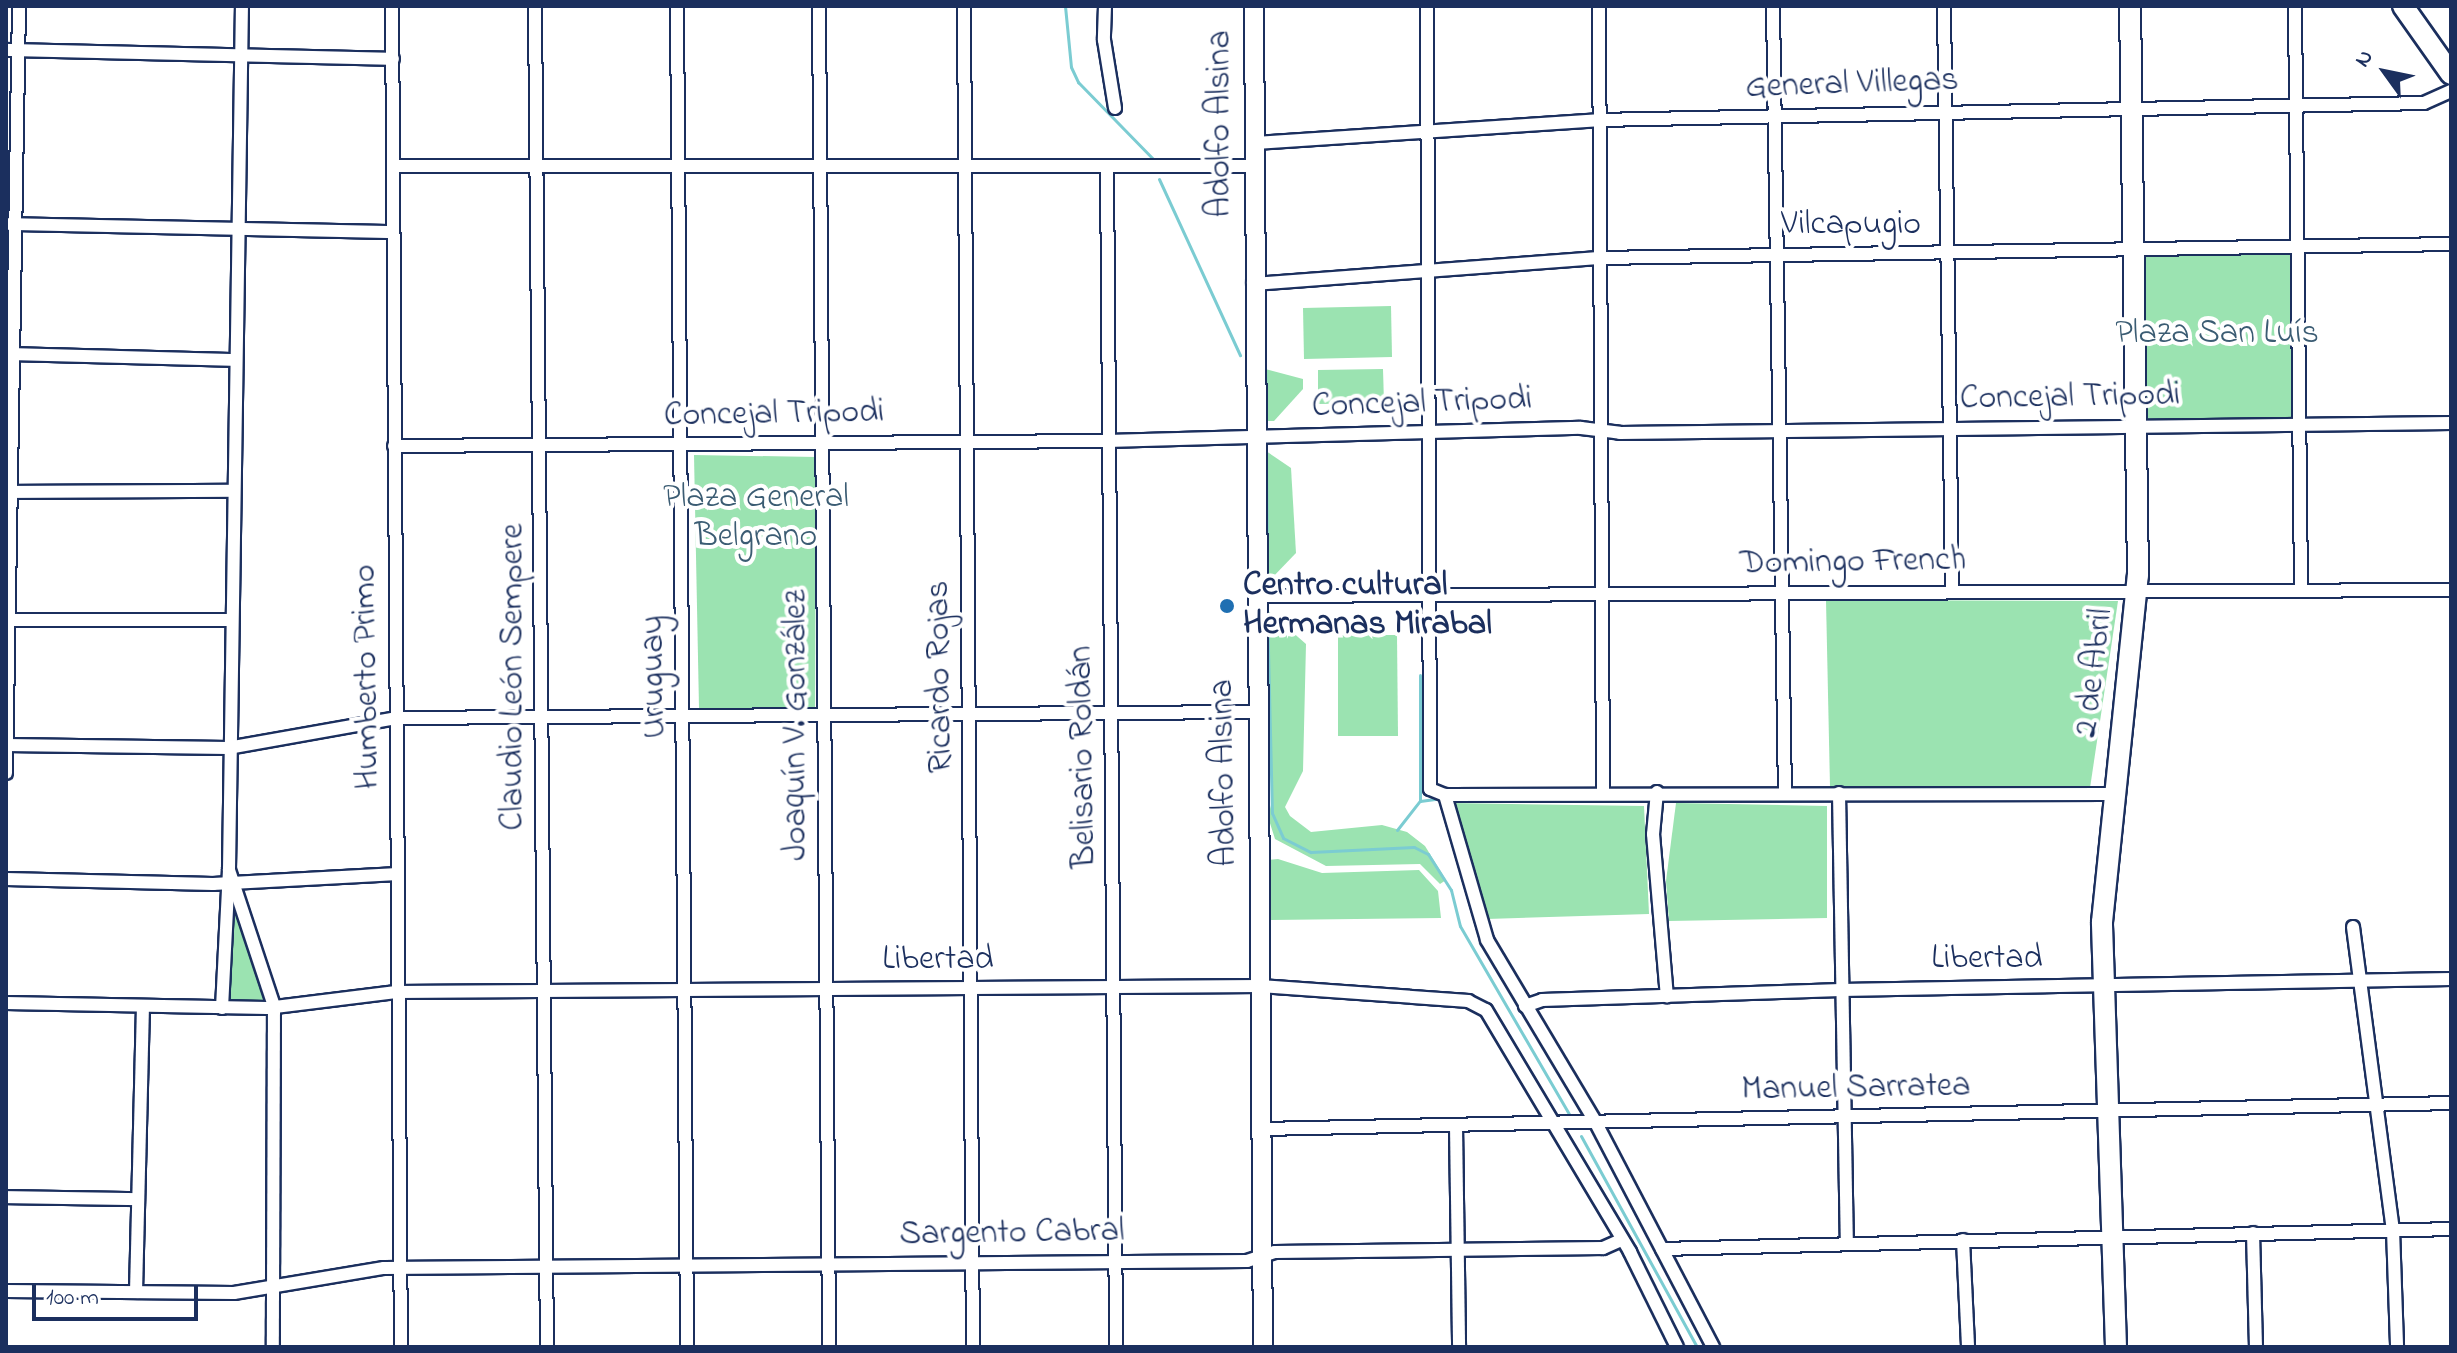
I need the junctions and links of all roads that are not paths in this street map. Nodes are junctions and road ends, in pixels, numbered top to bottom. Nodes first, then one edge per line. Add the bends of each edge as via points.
1 (19, 6) edge
2 (242, 6) edge
3 (392, 6) edge
4 (535, 6) edge
5 (677, 6) edge
6 (819, 6) edge
7 (964, 6) edge
8 (1105, 6) edge
9 (1254, 6) edge
10 (1427, 6) edge
11 (1599, 6) edge
12 (1773, 6) edge
13 (1944, 6) edge
14 (2130, 6) edge
15 (2295, 6) edge
16 (2403, 6) edge
17 (12, 50) edge
18 (241, 56) junction
19 (393, 59) junction
20 (2451, 74) edge
21 (2451, 91) edge
22 (2298, 105) junction
23 (2132, 107) junction
24 (1115, 108) dead end
25 (1947, 109) junction
26 (1774, 115) junction
27 (1599, 120) junction
28 (1427, 133) junction
29 (1254, 143) junction
30 (393, 166) junction
31 (966, 166) junction
32 (1107, 166) junction
33 (1253, 166) junction
34 (537, 169) junction
35 (820, 169) junction
36 (678, 170) junction
37 (10, 224) edge
38 (238, 227) junction
39 (393, 232) junction
40 (2451, 244) edge
41 (2299, 246) junction
42 (2134, 249) junction
43 (1947, 253) junction
44 (1775, 254) junction
45 (1599, 258) junction
46 (1428, 271) junction
47 (1253, 284) junction
48 (10, 354) edge
49 (234, 360) junction
50 (2451, 423) edge
51 (2135, 424) junction
52 (2300, 424) junction
53 (1949, 428) junction
54 (1778, 430) junction
55 (1600, 431) junction
56 (1430, 432) junction
57 (1256, 437) junction
58 (824, 441) junction
59 (1107, 441) junction
60 (967, 442) junction
61 (540, 444) junction
62 (683, 444) junction
63 (394, 446) junction
64 (232, 491) junction
65 (8, 492) edge
66 (2137, 588) junction
67 (1952, 589) junction
68 (2301, 590) junction
69 (2451, 590) edge
70 (1780, 591) junction
71 (1599, 595) junction
72 (1256, 596) junction
73 (1430, 597) junction
74 (7, 620) edge
75 (231, 620) junction
76 (1255, 712) junction
77 (1112, 714) junction
78 (970, 715) junction
79 (397, 718) junction
80 (683, 718) junction
81 (826, 718) junction
82 (541, 719) junction
83 (6, 745) edge
84 (228, 748) junction
85 (6, 773) edge
86 (1657, 792) junction
87 (1603, 793) junction
88 (1785, 793) junction
89 (1839, 793) junction
90 (2113, 794) junction
91 (1445, 795) junction
92 (398, 874) junction
93 (6, 879) edge
94 (232, 883) junction
95 (2353, 927) dead end
96 (2451, 979) edge
97 (2360, 981) junction
98 (1260, 986) junction
99 (1115, 987) junction
100 (2106, 987) junction
101 (826, 988) junction
102 (971, 989) junction
103 (1841, 990) junction
104 (396, 992) junction
105 (545, 992) junction
106 (686, 992) junction
107 (1667, 996) junction
108 (6, 1003) edge
109 (274, 1006) junction
110 (1525, 1006) junction
111 (143, 1007) junction
112 (222, 1008) junction
113 (2451, 1103) edge
114 (2377, 1104) junction
115 (2109, 1110) junction
116 (1844, 1117) junction
117 (1592, 1123) junction
118 (1551, 1124) junction
119 (1456, 1126) junction
120 (1262, 1129) junction
121 (6, 1197) edge
122 (137, 1199) junction
123 (2451, 1229) edge
124 (2393, 1230) junction
125 (2253, 1233) junction
126 (2114, 1236) junction
127 (1621, 1240) junction
128 (1963, 1240) junction
129 (1847, 1242) junction
130 (1662, 1249) junction
131 (1459, 1250) junction
132 (1262, 1256) junction
133 (1115, 1261) junction
134 (973, 1263) junction
135 (829, 1264) junction
136 (686, 1265) junction
137 (400, 1267) junction
138 (547, 1267) junction
139 (273, 1286) junction
140 (6, 1291) edge
141 (136, 1292) junction
142 (273, 1347) edge
143 (401, 1347) edge
144 (547, 1347) edge
145 (687, 1347) edge
146 (829, 1347) edge
147 (973, 1347) edge
148 (1116, 1347) edge
149 (1263, 1347) edge
150 (1459, 1347) edge
151 (1677, 1347) edge
152 (1713, 1347) edge
153 (1968, 1347) edge
154 (2116, 1347) edge
155 (2256, 1347) edge
156 (2397, 1347) edge

1 - 17 street
2 - 18 street
3 - 19 street, Humberto Primo
4 - 34 street, Claudio León Sempere
5 - 36 street, Uruguay
6 - 35 street, Joaquín V. González
7 - 31 street, Ricardo Rojas
8 - 24 street via 1104,40
9 - 29 street, Adolfo Alsina
10 - 28 street
11 - 27 street
12 - 26 street
13 - 25 street
14 - 23 main road, 2 de Abril
15 - 22 street
16 - 20 main road
17 - 18 street
17 - 37 street
18 - 19 street
18 - 38 street
19 - 30 street, Humberto Primo
21 - 22 street, General Villegas via 2424,103
22 - 23 street, General Villegas
22 - 41 street
23 - 25 street, General Villegas
23 - 42 main road, 2 de Abril
25 - 26 street, General Villegas
25 - 43 street
26 - 27 street, General Villegas
26 - 44 street
27 - 28 street, General Villegas
27 - 45 street
28 - 29 street, General Villegas
28 - 46 street
29 - 33 street, Adolfo Alsina
30 - 34 street
30 - 39 street, Humberto Primo
31 - 32 street
31 - 35 street
31 - 60 street, Ricardo Rojas
32 - 33 street
32 - 59 street, Belisario Roldán
33 - 47 street, Adolfo Alsina
34 - 36 street
34 - 61 street, Claudio León Sempere
35 - 36 street
35 - 58 street, Joaquín V. González
36 - 62 street, Uruguay
37 - 38 street
37 - 48 street
38 - 39 street
38 - 49 street
39 - 63 street, Humberto Primo
40 - 41 street, Vilcapugio
41 - 42 street, Vilcapugio
41 - 52 street
42 - 43 street, Vilcapugio
42 - 51 main road, 2 de Abril
43 - 44 street, Vilcapugio
43 - 53 street
44 - 45 street, Vilcapugio
44 - 54 street
45 - 46 street, Vilcapugio
45 - 55 street
46 - 47 street, Vilcapugio
46 - 56 street
47 - 57 street, Adolfo Alsina
48 - 49 street
48 - 65 street
49 - 64 street
50 - 52 street, Concejal Tripodi
51 - 52 street, Concejal Tripodi
51 - 53 street, Concejal Tripodi
51 - 66 main road, 2 de Abril
52 - 68 street
53 - 54 street, Concejal Tripodi
53 - 67 street
54 - 55 street, Concejal Tripodi
54 - 70 street
55 - 56 street, Concejal Tripodi
55 - 71 street
56 - 57 street, Concejal Tripodi
56 - 73 street
57 - 59 street, Concejal Tripodi
57 - 72 street, Adolfo Alsina
58 - 60 street, Concejal Tripodi
58 - 62 street, Concejal Tripodi
58 - 81 street, Joaquín V. González
59 - 60 street, Concejal Tripodi
59 - 77 street, Belisario Roldán
60 - 78 street, Ricardo Rojas
61 - 62 street, Concejal Tripodi
61 - 63 street, Concejal Tripodi
61 - 82 street, Claudio León Sempere
62 - 80 street, Uruguay
63 - 79 street, Humberto Primo
64 - 65 street
64 - 75 street
65 - 74 street
66 - 67 street, Domingo French
66 - 68 street, Domingo French
66 - 90 main road, 2 de Abril
67 - 70 street, Domingo French
68 - 69 street, Domingo French
70 - 71 street, Domingo French
70 - 88 street
71 - 73 street, Domingo French
71 - 87 street
72 - 73 street, Domingo French
72 - 76 street, Adolfo Alsina
73 - 91 street via 1429,782 1434,793
74 - 75 street
74 - 83 street
75 - 84 street
76 - 77 street
76 - 98 street, Adolfo Alsina
77 - 78 street
77 - 99 street, Belisario Roldán
78 - 81 street
78 - 102 street, Ricardo Rojas
79 - 82 street
79 - 84 street
79 - 92 street, Humberto Primo
80 - 81 street
80 - 82 street
80 - 106 street, Uruguay
81 - 101 street, Joaquín V. González
82 - 105 street, Claudio León Sempere
83 - 84 street
83 - 85 street
84 - 94 street
86 - 87 street
86 - 88 street
86 - 107 street via 1653,834
87 - 91 street
88 - 89 street
89 - 90 street
89 - 103 street
90 - 100 main road, 2 de Abril via 2102,922
91 - 110 street via 1487,940
92 - 94 street
92 - 104 street, Humberto Primo
93 - 94 street
94 - 109 street
94 - 112 street
95 - 97 street
96 - 97 street, Libertad
97 - 100 street, Libertad
97 - 114 street
98 - 99 street, Libertad
98 - 118 street, Libertad via 1479,1004
98 - 120 street, Adolfo Alsina
99 - 102 street, Libertad
99 - 133 street, Belisario Roldán
100 - 103 street, Libertad
100 - 115 main road, 2 de Abril
101 - 102 street, Libertad
101 - 106 street, Libertad
101 - 135 street, Joaquín V. González
102 - 134 street, Ricardo Rojas
103 - 107 street, Libertad
103 - 116 street
104 - 105 street, Libertad
104 - 109 street, Libertad
104 - 137 street, Humberto Primo
105 - 106 street, Libertad
105 - 138 street, Claudio León Sempere
106 - 136 street, Uruguay
107 - 110 street, Libertad via 1542,1000
108 - 111 street, Libertad
109 - 112 street, Libertad
109 - 139 street
110 - 117 street
111 - 112 street, Libertad
111 - 122 street
113 - 114 street, Manuel Sarratea
114 - 115 street, Manuel Sarratea
114 - 124 street
115 - 116 street, Manuel Sarratea
115 - 126 main road, 2 de Abril
116 - 117 street, Manuel Sarratea
116 - 129 street
117 - 118 street, Manuel Sarratea
117 - 130 street
118 - 119 street, Manuel Sarratea
118 - 127 street
119 - 120 street, Manuel Sarratea
119 - 131 street
120 - 132 street, Adolfo Alsina
121 - 122 street
122 - 141 street
123 - 124 street
124 - 125 street
124 - 156 street
125 - 126 street
125 - 155 street
126 - 128 street
126 - 154 main road, 2 de Abril
127 - 131 street, Sargento Cabral via 1603,1248
127 - 151 street
128 - 129 street
128 - 153 street
129 - 130 street
130 - 152 street
131 - 132 street, Sargento Cabral
131 - 150 street
132 - 133 street, Sargento Cabral via 1247,1261
132 - 149 street, Adolfo Alsina
133 - 134 street, Sargento Cabral
133 - 148 street, Belisario Roldán
134 - 135 street, Sargento Cabral
134 - 147 street, Ricardo Rojas
135 - 136 street, Sargento Cabral
135 - 146 street, Joaquín V. González
136 - 138 street, Sargento Cabral
136 - 145 street, Uruguay
137 - 138 street, Sargento Cabral
137 - 139 street, Sargento Cabral
137 - 143 street, Humberto Primo
138 - 144 street, Claudio León Sempere
139 - 141 street, Sargento Cabral via 234,1293
139 - 142 street
140 - 141 street, Sargento Cabral

